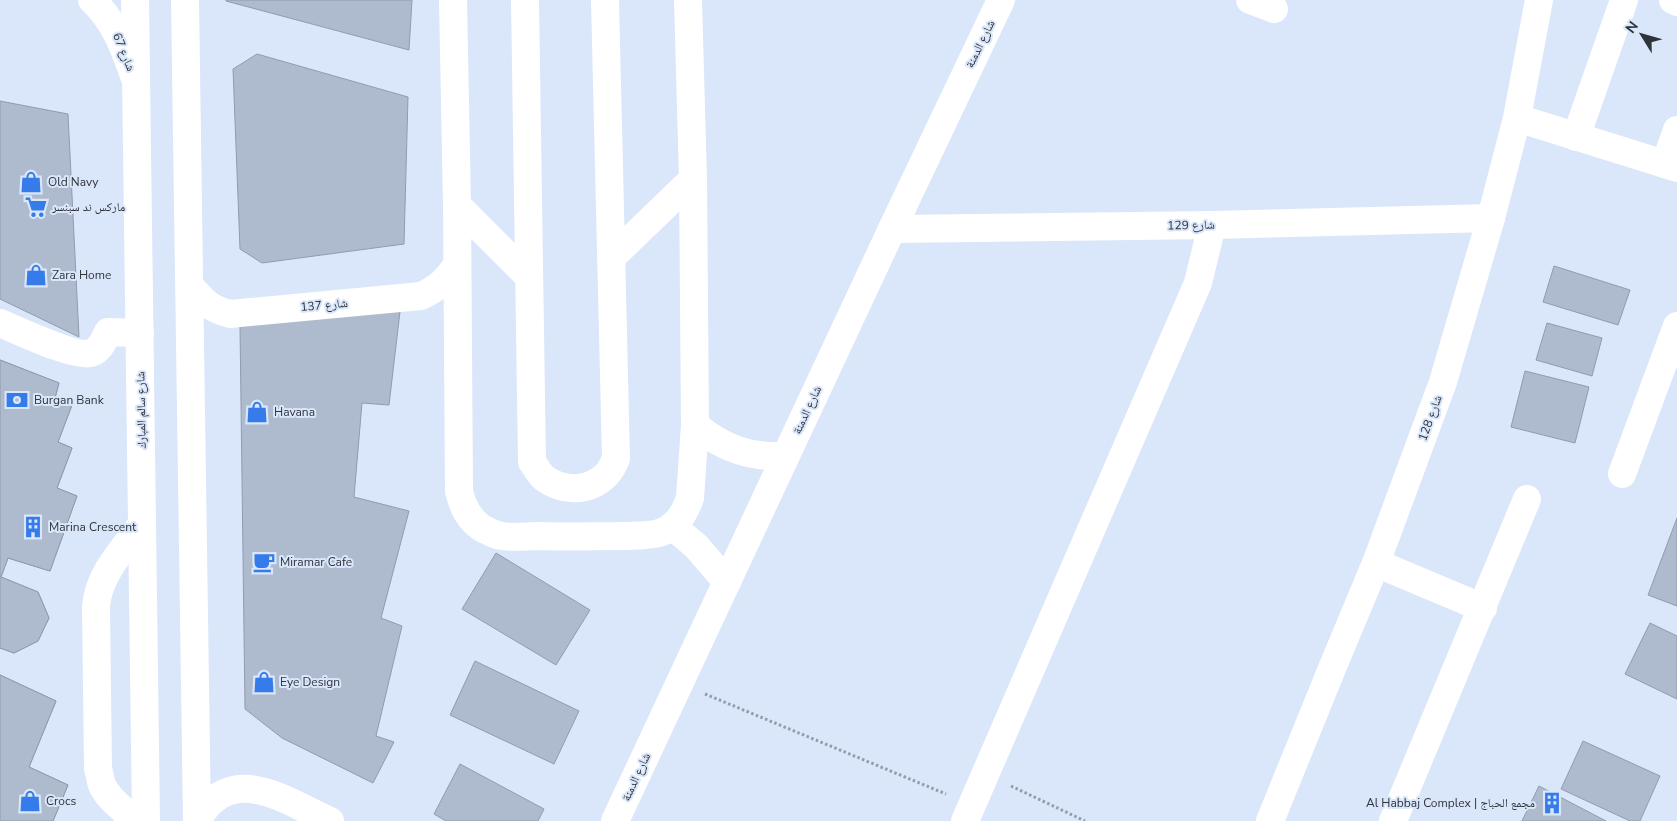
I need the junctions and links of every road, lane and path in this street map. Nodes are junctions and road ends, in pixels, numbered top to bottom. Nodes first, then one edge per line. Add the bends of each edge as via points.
1 (92, 0) edge
2 (135, 0) edge
3 (185, 0) edge
4 (453, 0) edge
5 (525, 0) edge
6 (605, 0) edge
7 (688, 0) edge
8 (1001, 0) edge
9 (1540, 0) edge
10 (1624, 0) edge
11 (1673, 0) edge
12 (1677, 2) edge
13 (136, 82) junction
14 (1517, 118) junction
15 (1677, 130) edge
16 (1576, 137) junction
17 (1671, 166) edge
18 (693, 179) junction
19 (457, 205) junction
20 (1491, 218) junction
21 (1212, 225) junction
22 (892, 229) junction
23 (611, 258) junction
24 (457, 265) junction
25 (529, 277) junction
26 (190, 286) junction
27 (0, 323) edge
28 (1677, 326) edge
29 (140, 333) junction
30 (695, 425) junction
31 (786, 456) junction
32 (1622, 474) dead end
33 (1527, 500) dead end
34 (142, 524) junction
35 (672, 526) junction
36 (1376, 563) junction
37 (727, 582) junction
38 (1483, 608) junction
39 (680, 683) junction
40 (985, 774) junction
41 (969, 813) edge
42 (137, 821) edge
43 (146, 821) edge
44 (197, 821) edge
45 (330, 821) edge
46 (615, 821) edge
47 (1085, 821) edge
48 (1270, 821) edge
49 (1393, 821) edge

1 - 13 street, شارع 67 via 120,37
2 - 13 street, شارع سالم المبارك
3 - 26 street
4 - 19 street
5 - 25 street
6 - 23 street
7 - 18 street
8 - 22 street, شارع الدمنة
9 - 14 street, شارع 128
10 - 16 street
11 - 12 street
13 - 29 street, شارع سالم المبارك
14 - 16 street
14 - 20 street, شارع 128
15 - 17 street
16 - 17 street
18 - 23 street
18 - 30 street
19 - 24 street
19 - 25 street
20 - 21 street, شارع 129
20 - 36 street, شارع 128 via 1443,382
21 - 22 street, شارع 129
21 - 40 street via 1198,283
22 - 31 street, شارع الدمنة
23 - 25 street via 616,459 607,475 592,485 575,489 558,486 542,477 532,462
24 - 26 street, شارع 137 via 446,280 420,296 230,314 208,306
24 - 35 street via 458,492 469,516 489,532 502,536 650,535
26 - 44 street
27 - 29 street via 80,353 91,353 99,348 108,332
28 - 32 street
29 - 34 street, شارع سالم المبارك
30 - 31 street via 708,436 737,451
30 - 35 street via 690,498 686,509
31 - 37 street, شارع الدمنة
33 - 38 street
34 - 42 street via 105,572 96,606 98,769 102,785 116,803
34 - 43 street, شارع سالم المبارك
35 - 37 street via 696,546
36 - 38 street
36 - 48 street, شارع 128
37 - 39 street, شارع الدمنة
38 - 49 street
39 - 41 path
39 - 46 street, شارع الدمنة
40 - 41 street
40 - 47 path
44 - 45 street via 203,809 219,796 250,788

